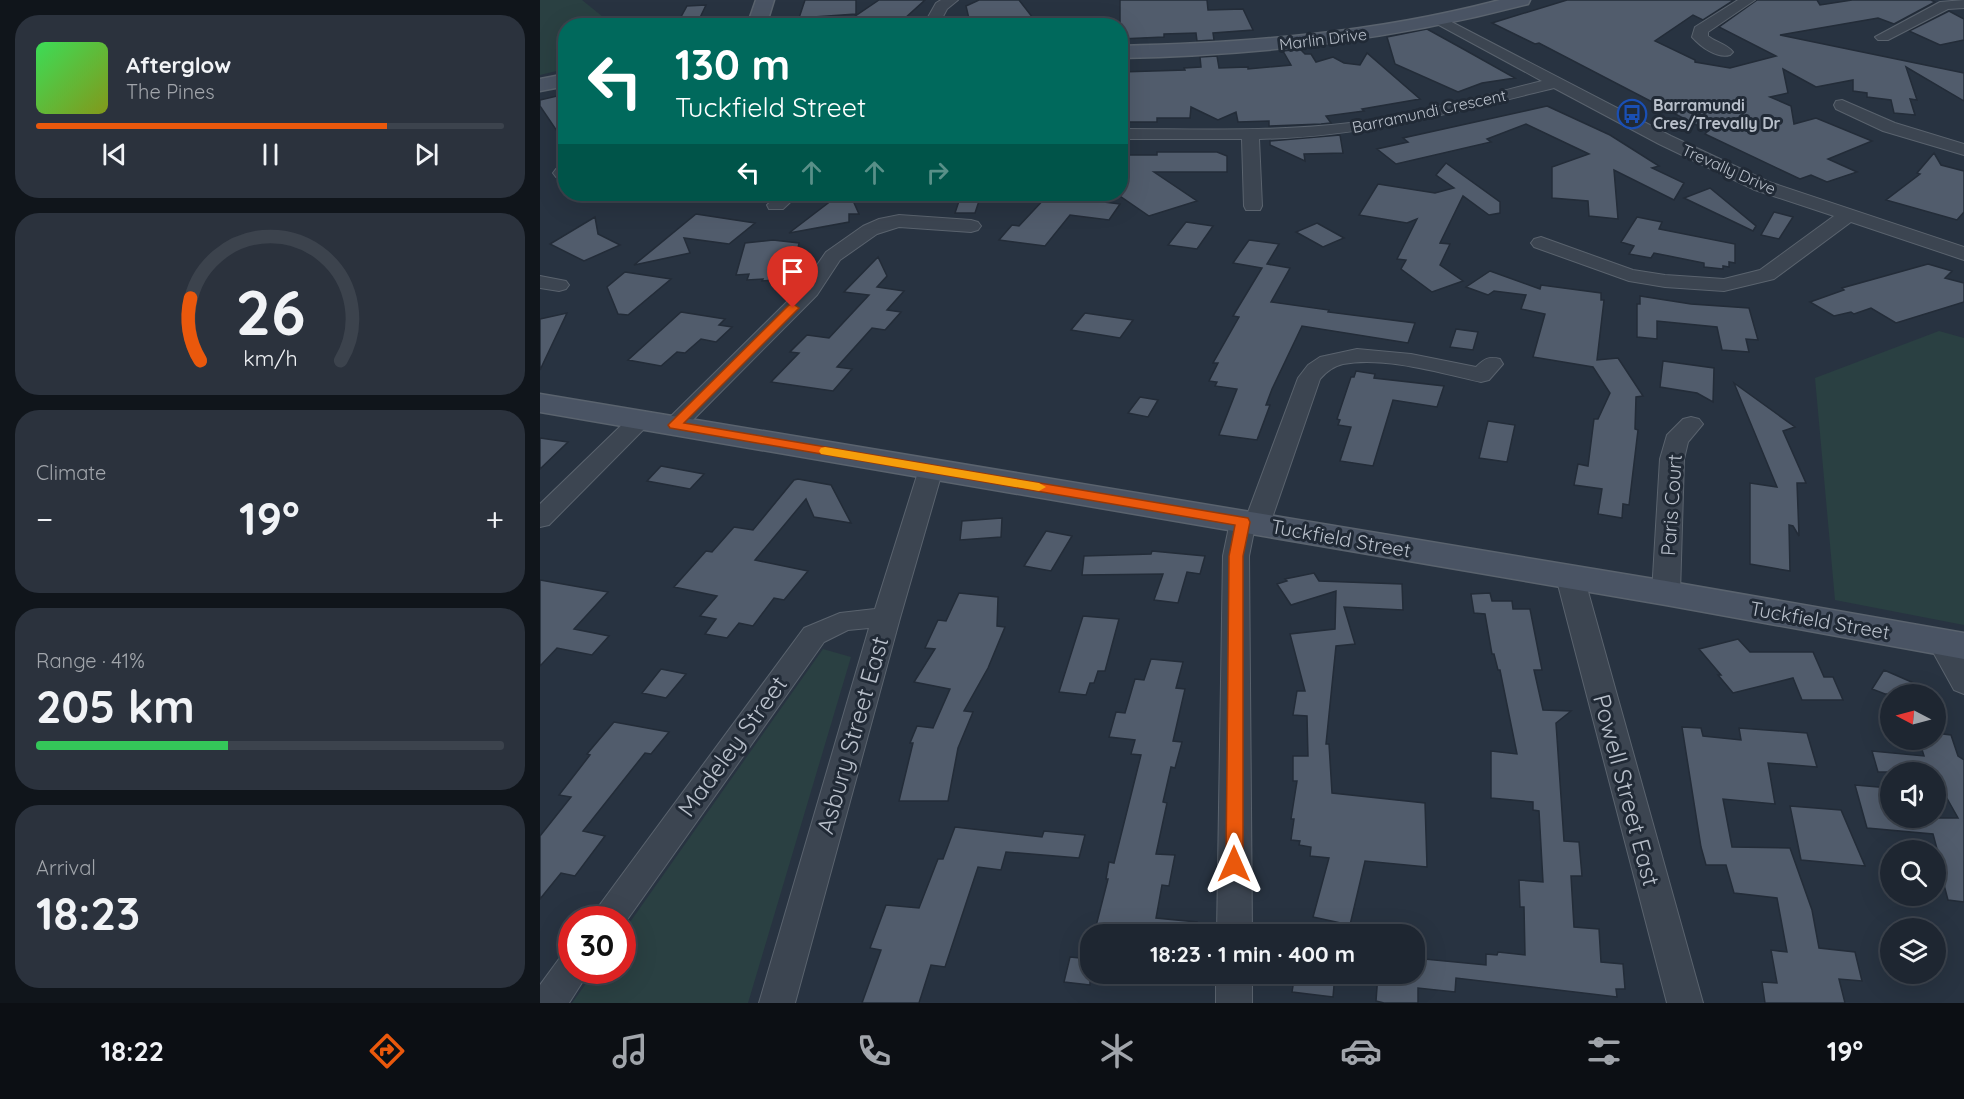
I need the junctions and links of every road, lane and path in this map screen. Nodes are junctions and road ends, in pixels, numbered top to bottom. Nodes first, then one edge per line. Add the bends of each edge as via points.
1 (765, 0) edge
2 (951, 0) edge
3 (1521, 0) edge
4 (1748, 0) edge
5 (1964, 4) edge
6 (759, 18) edge
7 (934, 18) edge
8 (1442, 21) junction
9 (1883, 37) dead end
10 (1128, 52) edge
11 (1725, 52) dead end
12 (558, 82) edge
13 (1557, 82) junction
14 (540, 85) edge
15 (1842, 105) dead end
16 (1128, 134) edge
17 (1250, 134) junction
18 (1964, 150) edge
19 (1253, 206) dead end
20 (1848, 215) junction
21 (971, 226) dead end
22 (1541, 243) dead end
23 (1964, 254) edge
24 (1491, 364) dead end
25 (540, 403) edge
26 (640, 420) junction
27 (1691, 424) dead end
28 (675, 425) junction
29 (932, 469) junction
30 (540, 519) edge
31 (1250, 523) junction
32 (1570, 577) junction
33 (1666, 593) junction
34 (885, 618) junction
35 (1953, 644) edge
36 (1964, 683) edge
37 (618, 906) edge
38 (1234, 924) edge
39 (562, 984) edge
40 (1234, 984) edge
41 (548, 1003) edge
42 (777, 1003) edge
43 (1234, 1003) edge
44 (1685, 1003) edge

1 - 6 main road
2 - 7 street via 941,6
3 - 8 main road, Marlin Drive
4 - 11 street via 1700,30 1700,37
5 - 9 street via 1945,5
8 - 10 main road, Marlin Drive via 1260,46
8 - 13 street, Trevally Drive
12 - 14 main road
13 - 17 street, Barramundi Crescent via 1376,124 1301,133
13 - 20 street, Trevally Drive via 1762,186
15 - 18 street via 1919,138
16 - 17 street, Barramundi Crescent
17 - 19 street
20 - 22 street via 1767,275 1725,285 1629,275
20 - 23 street, Trevally Drive
21 - 28 street via 899,221 870,230 833,256 810,291
24 - 31 street via 1480,375 1378,357 1345,356 1316,368
25 - 26 main road, Tuckfield Street
26 - 28 main road, Tuckfield Street
26 - 30 street
27 - 33 street, Paris Court via 1676,440 1672,459
28 - 29 main road, Tuckfield Street
29 - 31 main road, Tuckfield Street
29 - 34 street, Asbury Street East
31 - 32 main road, Tuckfield Street
31 - 38 street via 1236,556
32 - 33 main road, Tuckfield Street
32 - 44 street, Powell Street East
33 - 35 main road, Tuckfield Street
34 - 37 street, Madeley Street via 850,619 831,625 800,651
34 - 42 street, Asbury Street East
35 - 36 street
39 - 41 street
40 - 43 street

